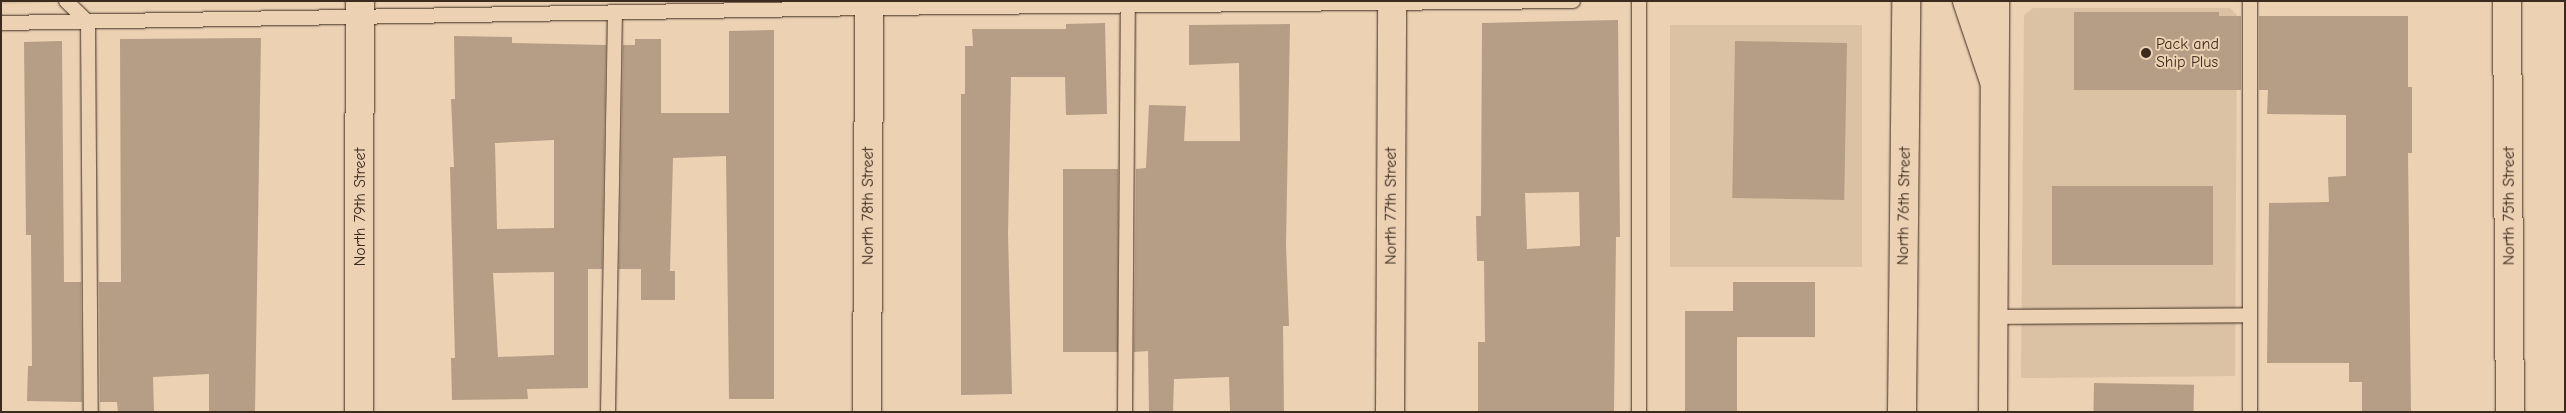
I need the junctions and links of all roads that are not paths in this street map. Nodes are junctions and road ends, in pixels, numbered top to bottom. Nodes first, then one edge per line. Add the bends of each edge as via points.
1 (66, 1) edge
2 (1573, 1) edge
3 (1639, 1) edge
4 (1906, 1) edge
5 (1968, 1) edge
6 (1994, 1) edge
7 (2250, 1) edge
8 (2507, 1) edge
9 (1392, 3) edge
10 (869, 4) edge
11 (1128, 6) junction
12 (360, 9) edge
13 (615, 12) junction
14 (88, 22) junction
15 (1, 23) edge
16 (1994, 81) junction
17 (2250, 316) junction
18 (1993, 317) junction
19 (91, 412) edge
20 (359, 412) edge
21 (608, 412) edge
22 (867, 412) edge
23 (1125, 412) edge
24 (1390, 412) edge
25 (1639, 412) edge
26 (1902, 412) edge
27 (1993, 412) edge
28 (2250, 412) edge
29 (2510, 412) edge

1 - 14 lane
2 - 9 lane
3 - 25 lane
4 - 26 street, North 76th Street
5 - 16 street
6 - 16 street
7 - 17 lane
8 - 29 street, North 75th Street
9 - 11 lane
9 - 24 street, North 77th Street
10 - 11 lane
10 - 13 lane
10 - 22 street, North 78th Street
11 - 23 lane
12 - 13 lane
12 - 14 lane
12 - 20 street, North 79th Street
13 - 21 lane
14 - 15 lane
14 - 19 lane
16 - 18 street
17 - 18 lane
17 - 28 lane
18 - 27 street

